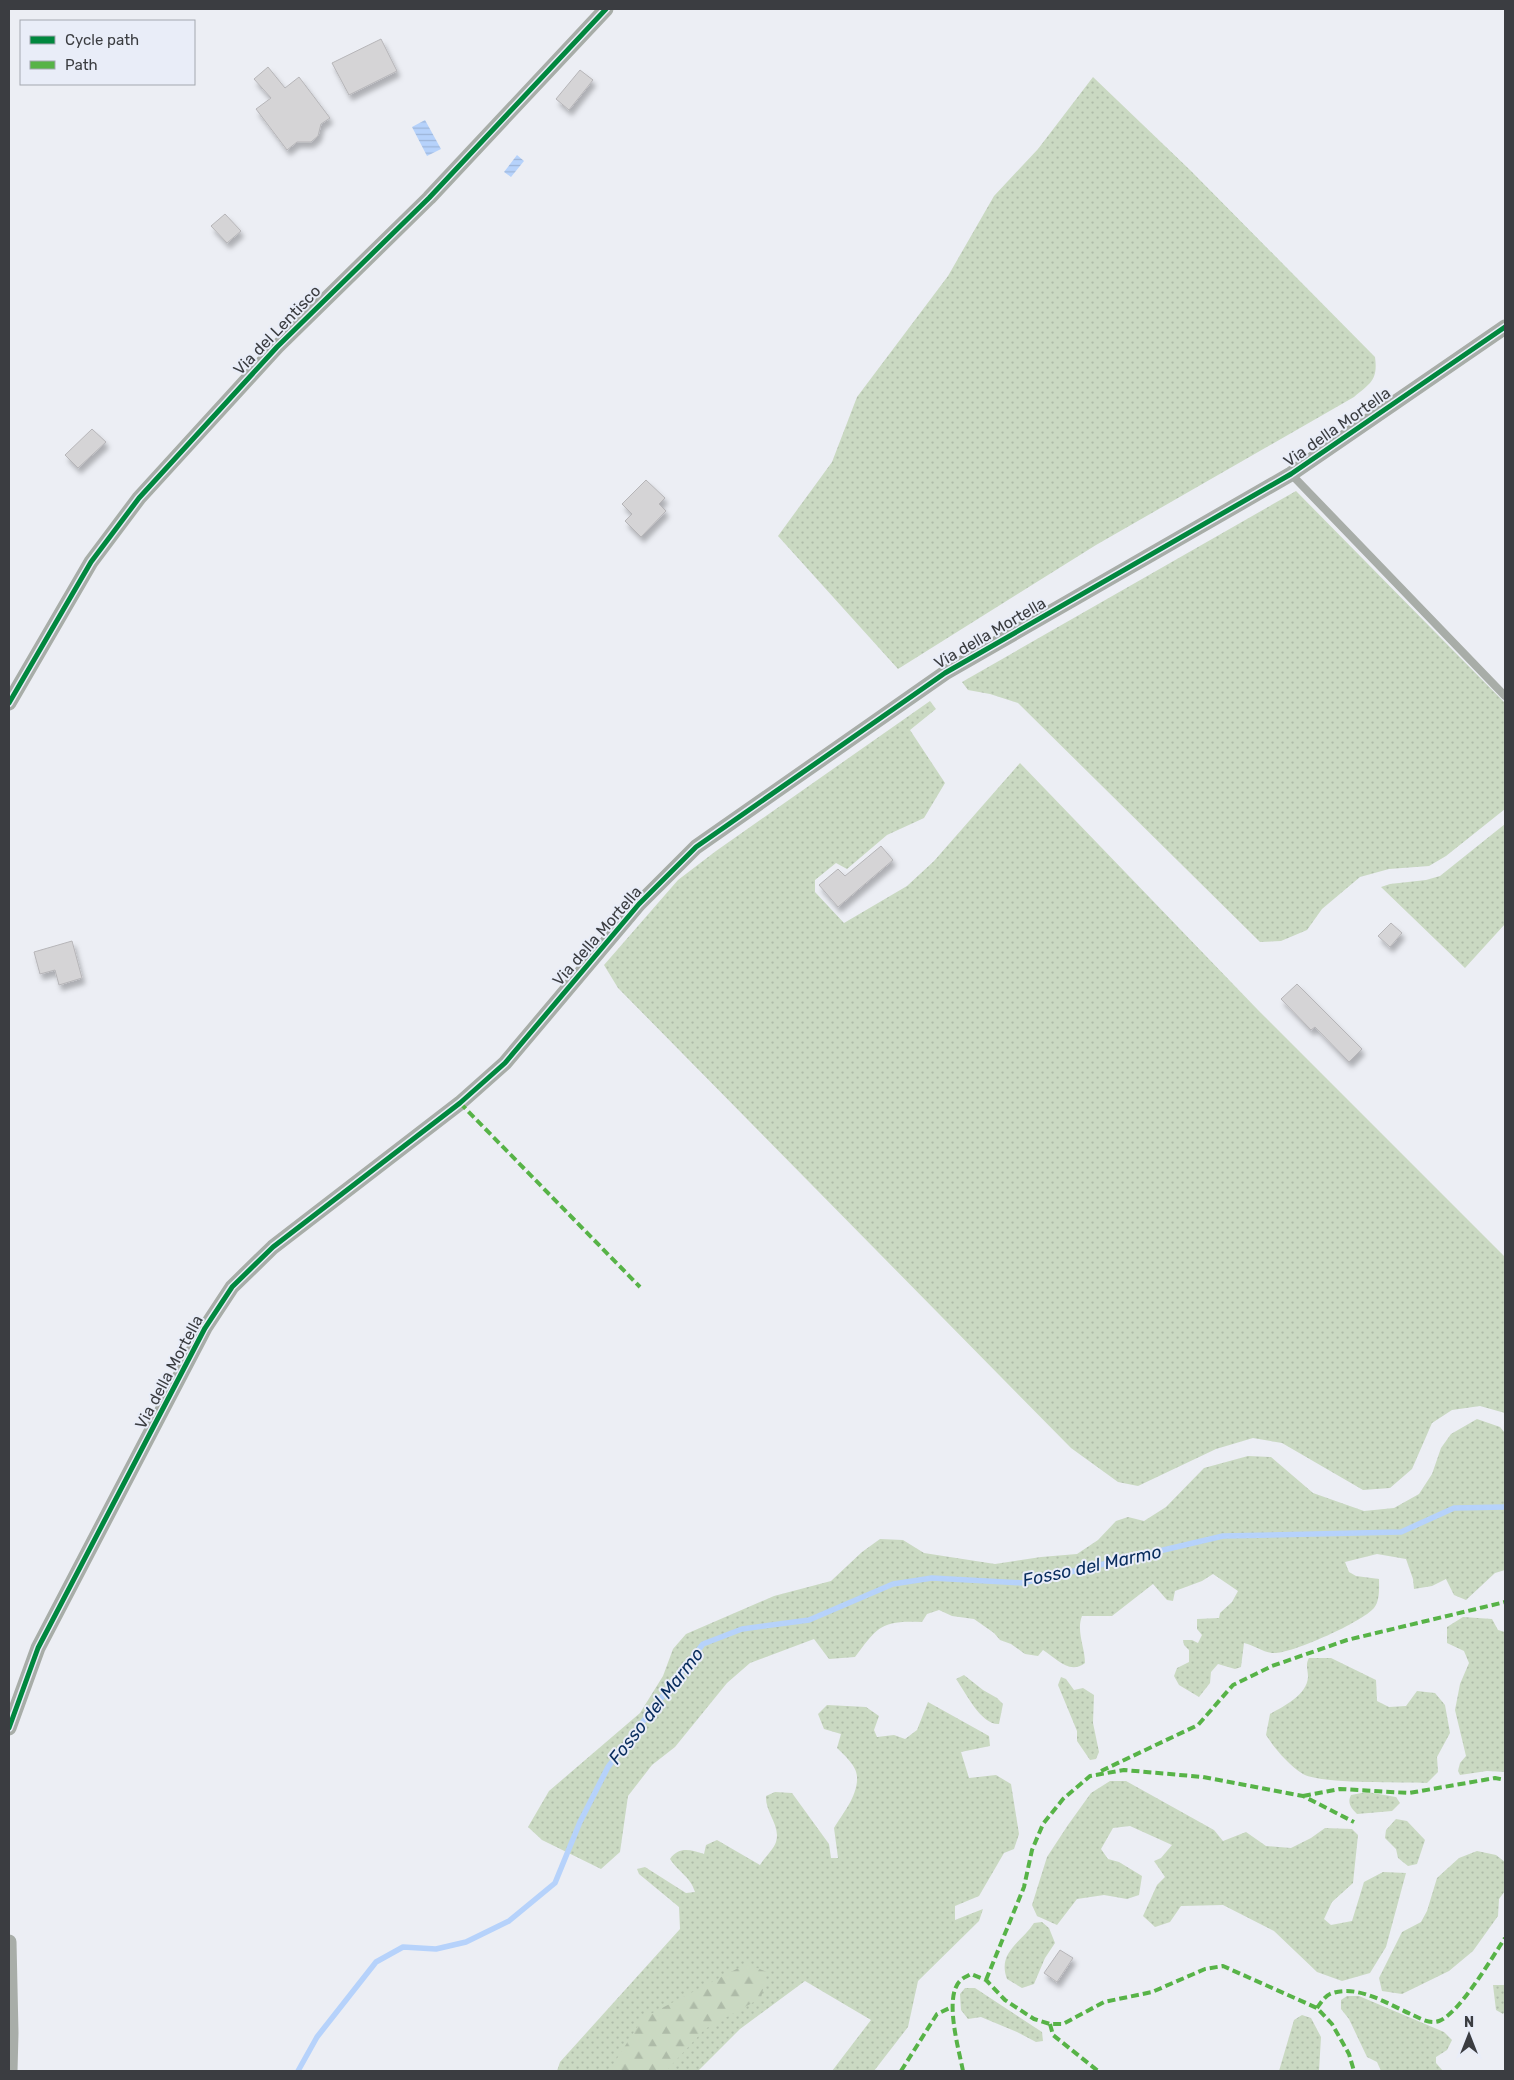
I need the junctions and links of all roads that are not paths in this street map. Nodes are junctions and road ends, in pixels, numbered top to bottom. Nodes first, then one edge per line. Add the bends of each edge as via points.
1 (606, 9) edge
2 (1505, 327) edge
3 (1291, 474) junction
4 (1505, 696) edge
5 (9, 703) edge
6 (9, 1728) edge
7 (9, 1942) edge
8 (10, 2071) edge

1 - 5 street, Via del Lentisco via 429,198 277,347 139,498 91,562
2 - 3 street, Via della Mortella
3 - 4 lane
3 - 6 street, Via della Mortella via 945,673 696,847 638,904 505,1064 460,1103 273,1247 232,1287 205,1328 38,1648
7 - 8 street

